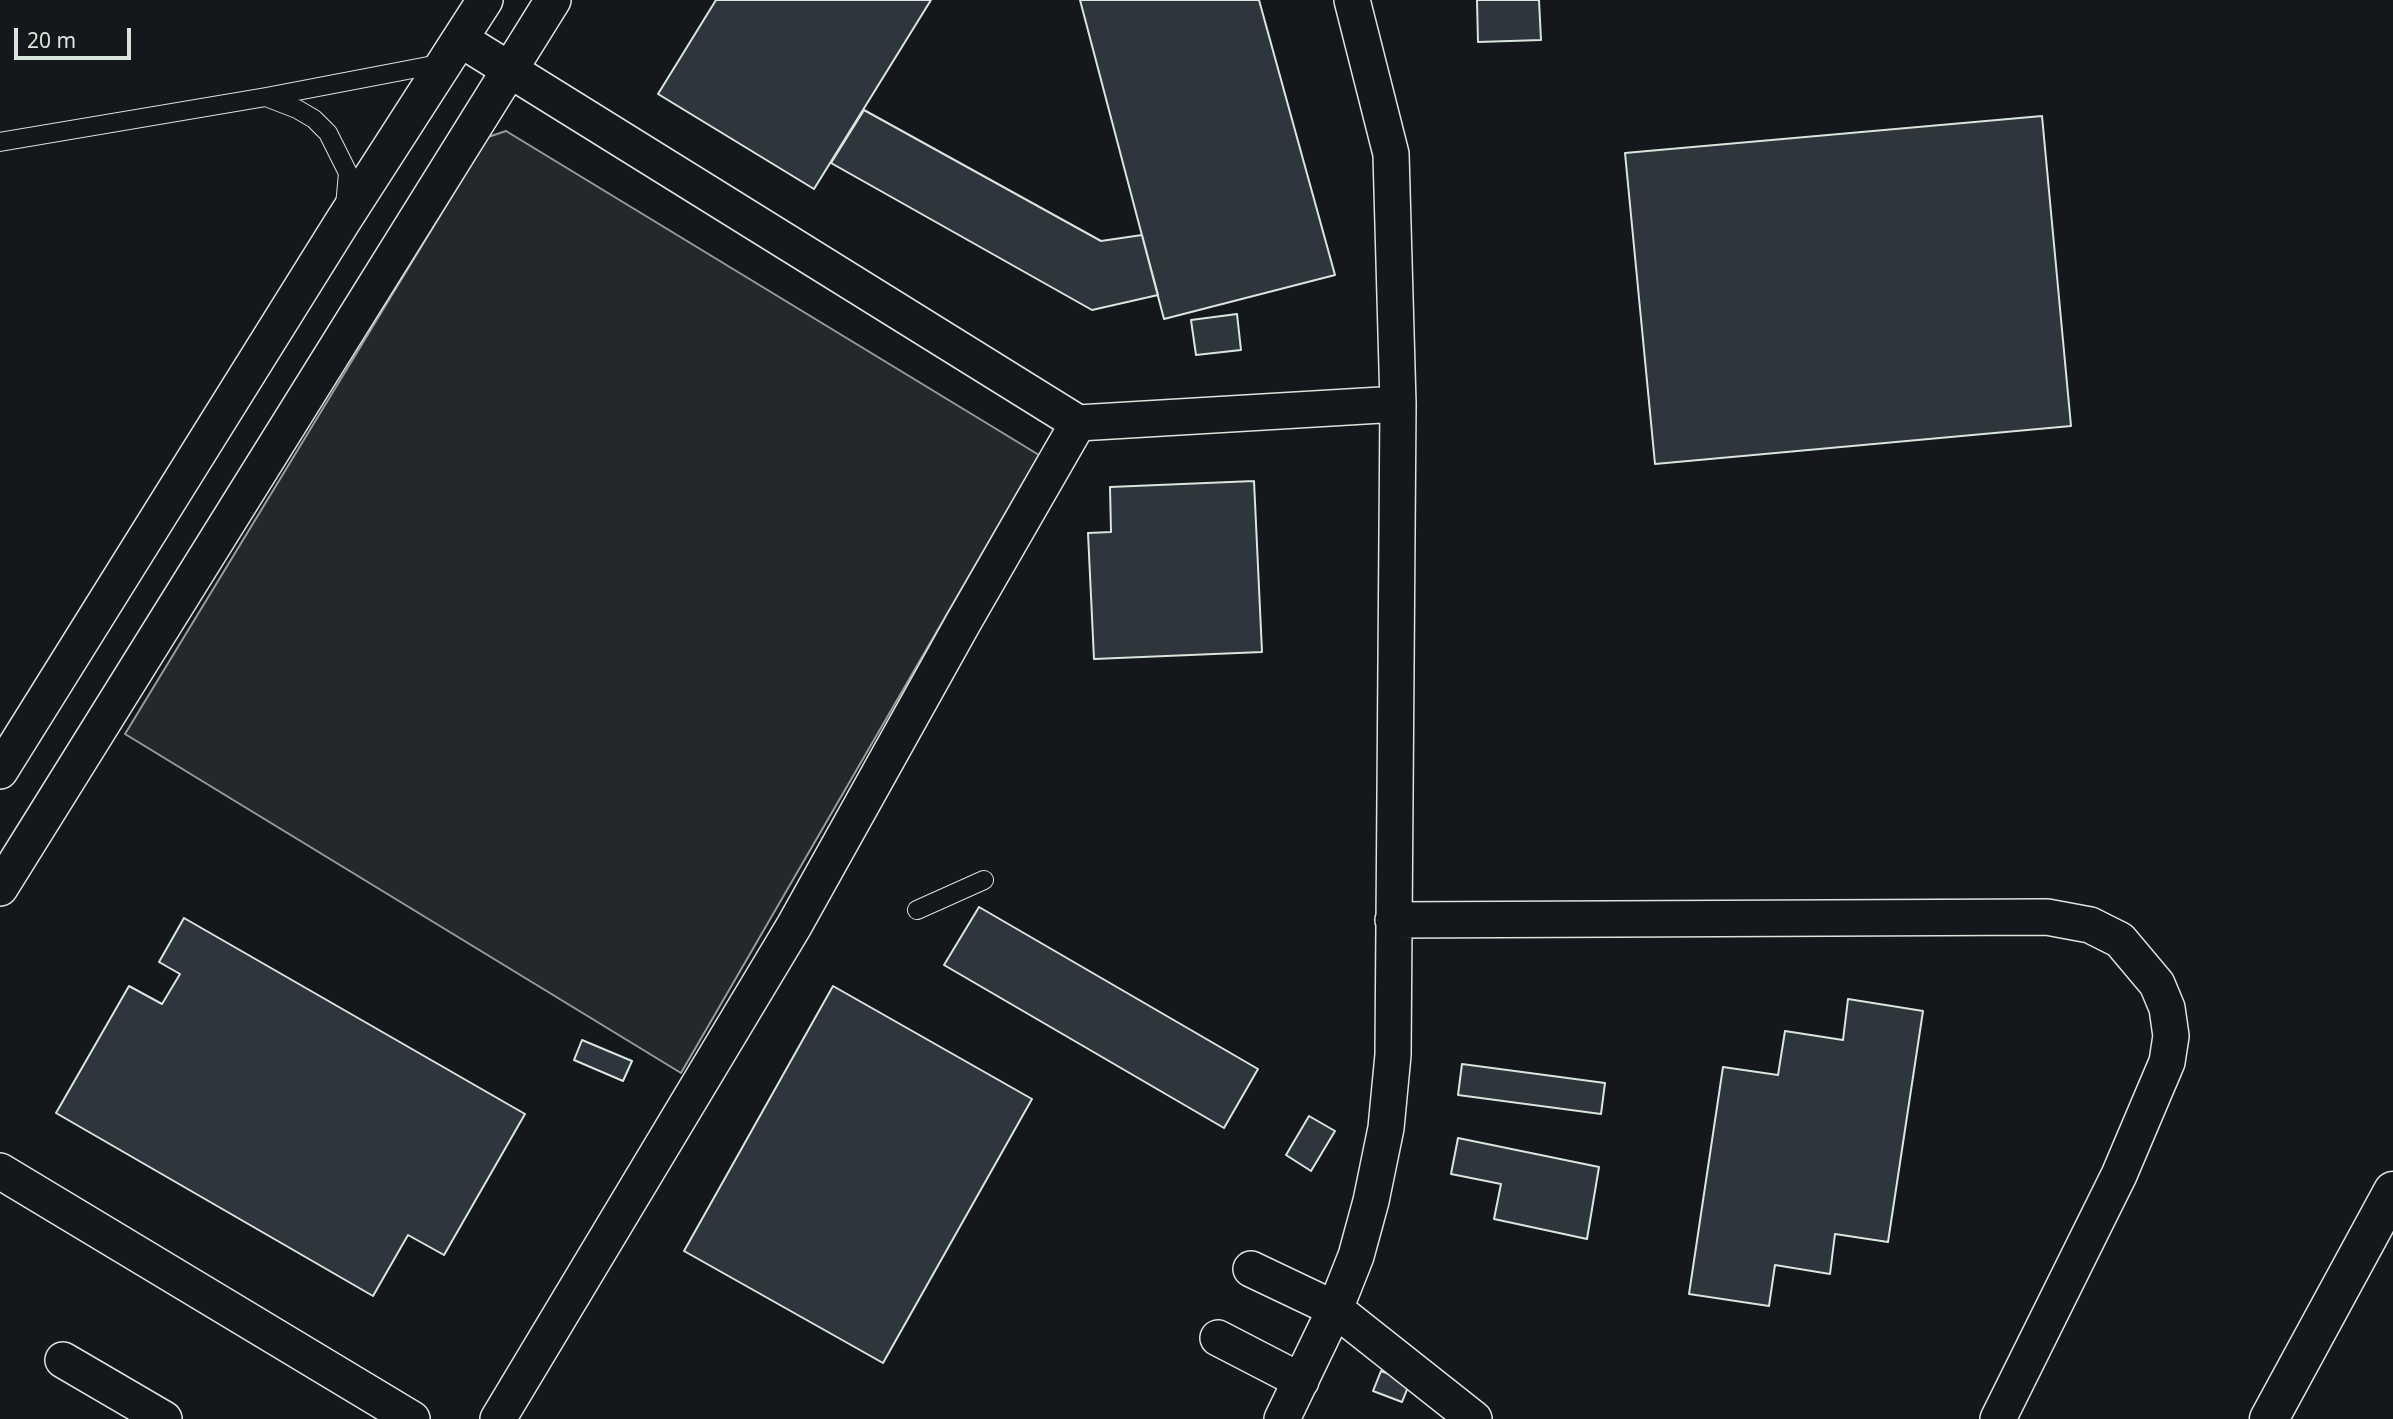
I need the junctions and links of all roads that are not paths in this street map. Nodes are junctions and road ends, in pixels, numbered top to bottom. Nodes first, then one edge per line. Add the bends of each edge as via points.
1 (485, 0) edge
2 (553, 0) edge
3 (1352, 0) edge
4 (452, 51) junction
5 (508, 71) junction
6 (266, 97) junction
7 (0, 142) edge
8 (343, 221) junction
9 (1398, 404) junction
10 (1078, 423) junction
11 (0, 771) edge
12 (984, 880) dead end
13 (0, 888) edge
14 (917, 910) dead end
15 (1393, 920) junction
16 (0, 1171) edge
17 (2393, 1191) edge
18 (1251, 1269) dead end
19 (1335, 1309) junction
20 (1218, 1338) dead end
21 (63, 1360) dead end
22 (1301, 1381) junction
23 (164, 1419) edge
24 (412, 1419) edge
25 (498, 1419) edge
26 (1282, 1419) edge
27 (1474, 1419) edge
28 (1998, 1419) edge
29 (2269, 1419) edge

1 - 4 street
2 - 5 street
3 - 9 street via 1391,153
4 - 5 street
4 - 6 lane
4 - 8 street
5 - 10 street
5 - 13 street
6 - 7 lane
6 - 8 lane via 297,109 328,133 348,173
8 - 11 street
9 - 10 street
9 - 15 street
10 - 25 street via 794,926
12 - 14 lane
15 - 19 street via 1393,1055 1386,1128 1356,1256
15 - 28 street via 2047,917 2090,925 2120,940 2157,985 2167,1009 2171,1036 2167,1062 2119,1175
16 - 24 street
17 - 29 highway
18 - 19 street
19 - 22 street
19 - 27 street
20 - 22 street
21 - 23 street
22 - 26 street

